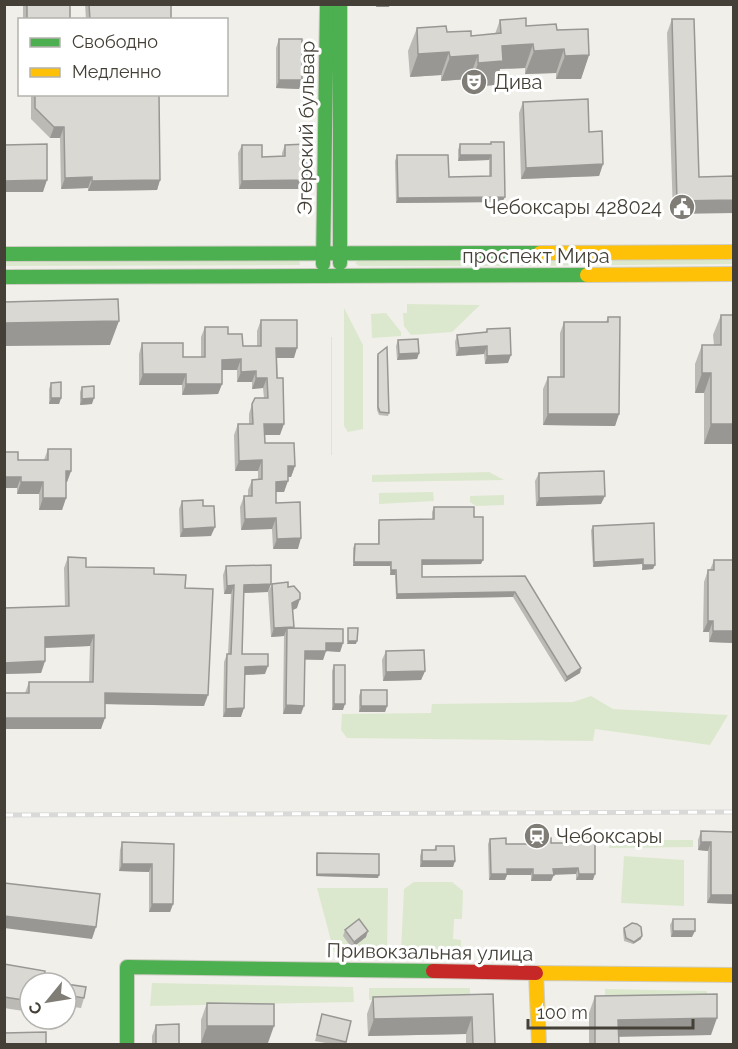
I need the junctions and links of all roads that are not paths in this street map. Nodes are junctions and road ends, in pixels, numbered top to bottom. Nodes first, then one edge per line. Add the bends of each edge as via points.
1 (327, 4) edge
2 (340, 4) edge
3 (334, 23) junction
4 (340, 135) junction
5 (323, 136) junction
6 (734, 252) edge
7 (323, 253) junction
8 (340, 253) junction
9 (516, 253) junction
10 (4, 254) edge
11 (734, 274) edge
12 (516, 276) junction
13 (4, 277) edge
14 (323, 277) junction
15 (339, 277) junction
16 (536, 973) junction
17 (734, 975) edge
18 (127, 1044) edge
19 (539, 1044) edge

1 - 3 main road, Эгерский бульвар
2 - 3 main road, Эгерский бульвар
3 - 4 main road, Эгерский бульвар
3 - 5 main road, Эгерский бульвар
4 - 5 main road
4 - 8 main road, Эгерский бульвар
5 - 7 main road, Эгерский бульвар
6 - 9 main road, проспект Мира
7 - 8 main road, проспект Мира
7 - 10 main road
7 - 14 main road, Эгерский бульвар
8 - 9 main road, проспект Мира
8 - 15 main road, Эгерский бульвар
9 - 12 main road
11 - 12 main road, проспект Мира
12 - 15 main road, проспект Мира
13 - 14 main road
14 - 15 main road, проспект Мира
16 - 17 main road, Привокзальная улица
16 - 18 main road, Привокзальная улица via 127,967
16 - 19 main road

